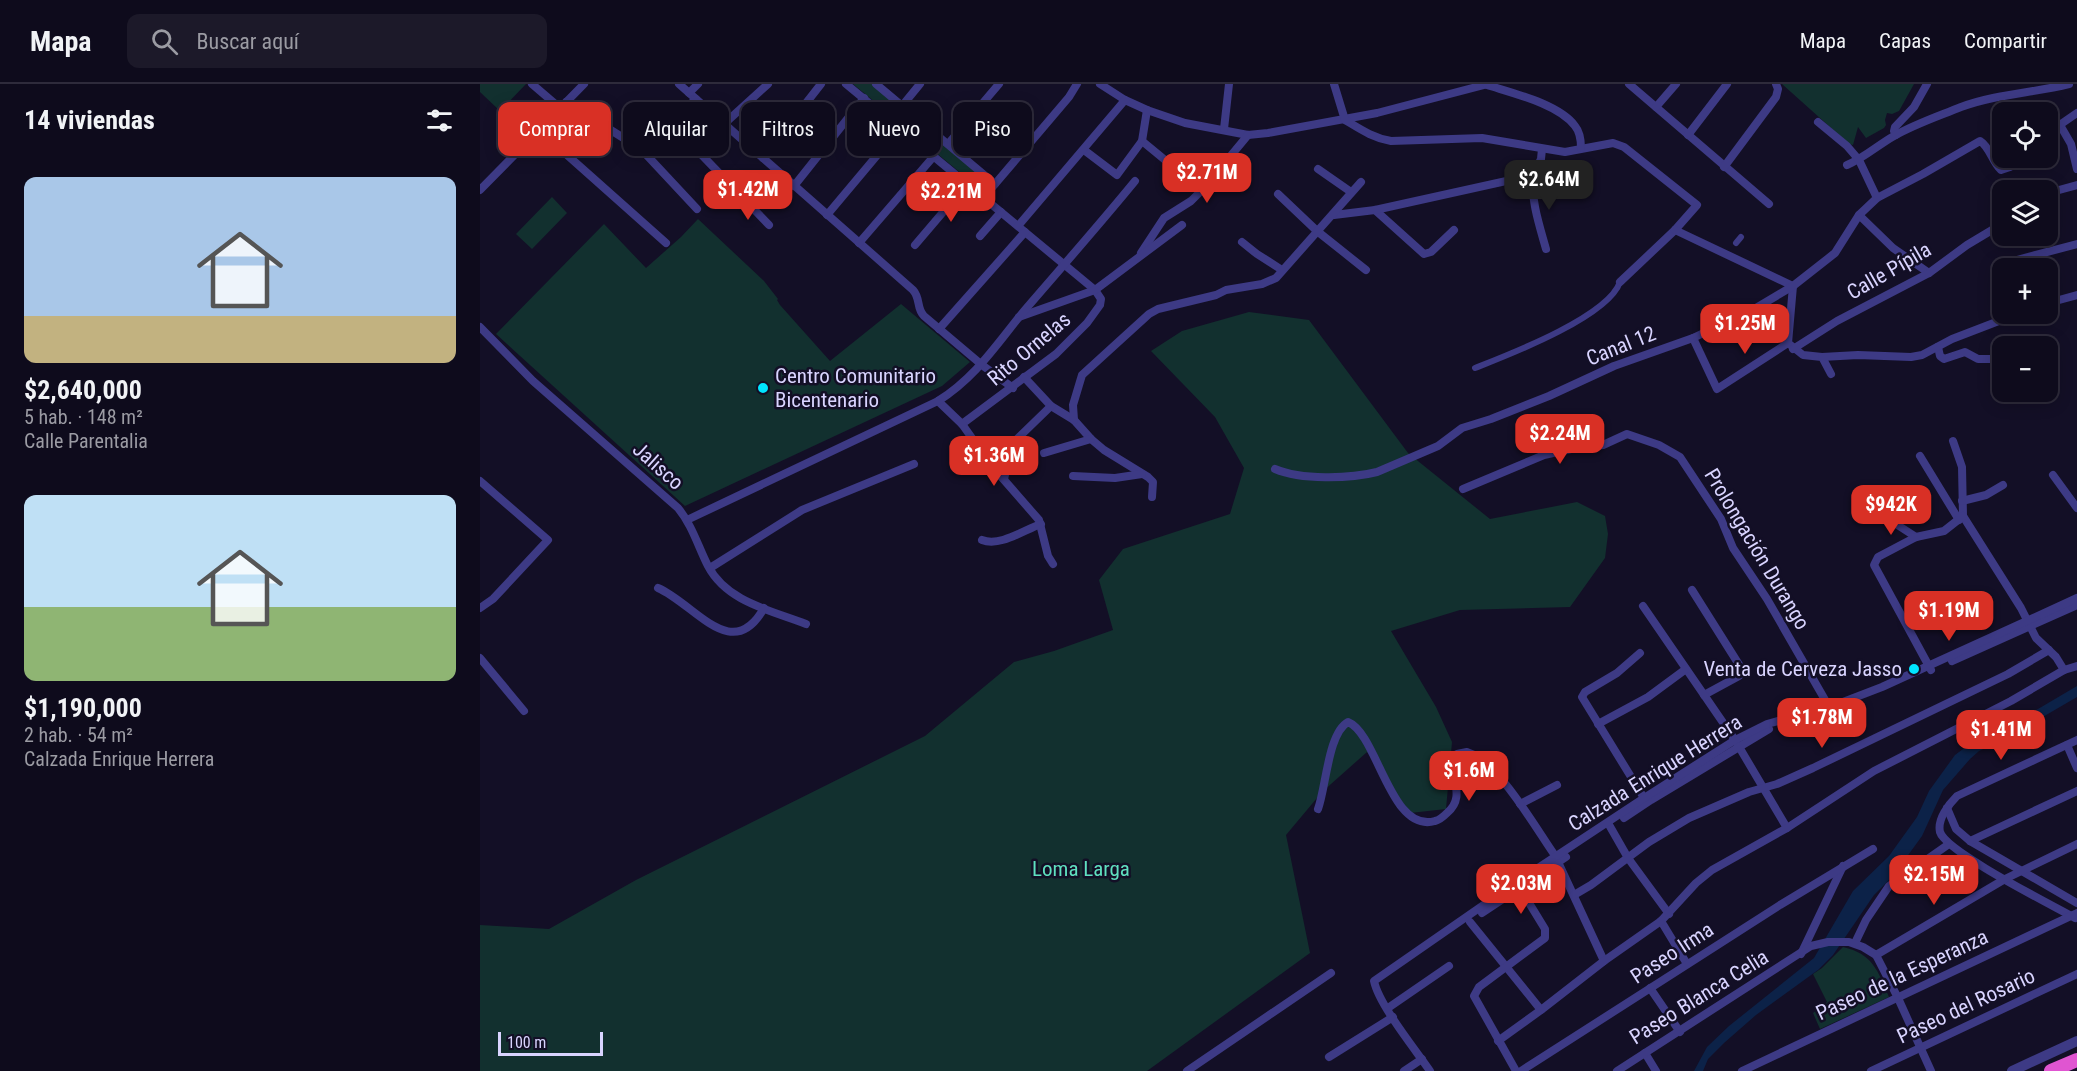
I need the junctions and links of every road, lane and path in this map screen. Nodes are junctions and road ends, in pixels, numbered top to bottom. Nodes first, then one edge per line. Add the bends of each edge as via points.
1 (532, 84) edge
2 (584, 84) edge
3 (679, 84) edge
4 (698, 84) edge
5 (768, 84) edge
6 (821, 84) edge
7 (846, 84) edge
8 (876, 84) edge
9 (921, 84) edge
10 (999, 84) edge
11 (1077, 84) edge
12 (1100, 84) edge
13 (1229, 84) edge
14 (1334, 84) edge
15 (1488, 84) edge
16 (1676, 84) edge
17 (1727, 84) edge
18 (1928, 84) edge
19 (2069, 84) edge
20 (1632, 85) edge
21 (1777, 87) edge
22 (689, 93) junction
23 (864, 98) junction
24 (696, 99) junction
25 (1125, 100) junction
26 (559, 102) edge
27 (566, 102) edge
28 (693, 102) edge
29 (699, 102) edge
30 (869, 102) edge
31 (897, 102) edge
32 (905, 102) edge
33 (1656, 107) junction
34 (1147, 110) junction
35 (2077, 113) edge
36 (729, 119) edge
37 (1345, 120) junction
38 (1818, 122) dead end
39 (2060, 125) joint
40 (729, 128) edge
41 (1224, 129) junction
42 (1248, 135) junction
43 (1688, 135) junction
44 (1896, 135) junction
45 (941, 138) edge
46 (1142, 141) junction
47 (948, 144) junction
48 (1581, 148) junction
49 (1542, 149) junction
50 (1084, 150) junction
51 (513, 156) edge
52 (569, 156) edge
53 (648, 156) edge
54 (703, 156) edge
55 (877, 156) edge
56 (934, 156) joint
57 (1992, 157) edge
58 (763, 158) junction
59 (1859, 160) junction
60 (1847, 165) dead end
61 (1724, 167) junction
62 (1176, 169) dead end
63 (1318, 169) dead end
64 (2077, 169) edge
65 (776, 171) junction
66 (1533, 175) junction
67 (1361, 182) dead end
68 (967, 184) junction
69 (995, 184) junction
70 (1132, 184) dead end
71 (2077, 185) edge
72 (794, 186) junction
73 (480, 190) edge
74 (2058, 190) edge
75 (1351, 192) junction
76 (1278, 194) dead end
77 (984, 197) junction
78 (1876, 198) junction
79 (745, 199) junction
80 (1769, 204) dead end
81 (697, 209) dead end
82 (1375, 210) junction
83 (1001, 212) junction
84 (827, 215) junction
85 (1334, 215) junction
86 (1859, 215) junction
87 (770, 225) dead end
88 (1182, 225) dead end
89 (1022, 229) junction
90 (1454, 230) dead end
91 (1675, 230) junction
92 (1992, 230) edge
93 (1317, 231) junction
94 (980, 236) dead end
95 (1242, 242) dead end
96 (666, 243) dead end
97 (859, 243) junction
98 (2077, 244) edge
99 (915, 245) dead end
100 (1546, 249) dead end
101 (1140, 256) junction
102 (2024, 258) edge
103 (1063, 266) junction
104 (1282, 270) junction
105 (1366, 270) dead end
106 (1929, 273) junction
107 (1620, 282) joint
108 (1793, 286) junction
109 (1095, 290) junction
110 (2077, 295) edge
111 (2058, 300) edge
112 (1019, 317) junction
113 (1992, 324) edge
114 (480, 327) edge
115 (939, 329) junction
116 (1693, 338) junction
117 (1791, 346) junction
118 (1938, 346) junction
119 (1822, 357) junction
120 (1992, 360) edge
121 (982, 365) junction
122 (1475, 368) dead end
123 (1830, 374) dead end
124 (1024, 377) junction
125 (1013, 388) junction
126 (938, 401) junction
127 (1051, 406) junction
128 (1074, 420) junction
129 (962, 424) junction
130 (1091, 439) junction
131 (1953, 441) dead end
132 (1044, 453) dead end
133 (1920, 456) dead end
134 (914, 464) dead end
135 (1275, 469) dead end
136 (1142, 474) junction
137 (2053, 475) dead end
138 (1073, 476) dead end
139 (1005, 479) junction
140 (480, 481) edge
141 (2003, 485) dead end
142 (1463, 489) dead end
143 (1152, 497) dead end
144 (1962, 501) junction
145 (2077, 508) edge
146 (1879, 513) dead end
147 (1961, 518) junction
148 (687, 520) junction
149 (1041, 524) junction
150 (1916, 537) junction
151 (982, 540) dead end
152 (1053, 564) dead end
153 (710, 568) junction
154 (658, 588) dead end
155 (1692, 590) dead end
156 (2077, 598) edge
157 (2077, 605) edge
158 (1643, 606) dead end
159 (480, 608) edge
160 (764, 608) junction
161 (806, 624) dead end
162 (2028, 624) junction
163 (2049, 650) junction
164 (1640, 653) dead end
165 (480, 658) edge
166 (2077, 666) edge
167 (1930, 668) junction
168 (1686, 669) junction
169 (2064, 670) junction
170 (1704, 695) junction
171 (1831, 710) junction
172 (524, 711) dead end
173 (1598, 724) junction
174 (2077, 740) edge
175 (1737, 743) junction
176 (2067, 745) junction
177 (2077, 768) edge
178 (1557, 785) dead end
179 (1765, 788) junction
180 (2077, 791) edge
181 (1644, 798) junction
182 (1520, 804) junction
183 (1947, 808) junction
184 (1318, 809) dead end
185 (1609, 825) junction
186 (1787, 828) junction
187 (1970, 841) junction
188 (1949, 844) junction
189 (2077, 844) edge
190 (1873, 849) dead end
191 (1628, 858) junction
192 (1557, 860) junction
193 (1843, 866) junction
194 (2021, 871) junction
195 (2005, 879) junction
196 (1520, 888) junction
197 (1574, 895) junction
198 (2075, 898) edge
199 (1669, 914) junction
200 (2075, 916) edge
201 (1661, 921) junction
202 (1470, 922) junction
203 (1852, 942) junction
204 (1801, 954) junction
205 (1876, 955) junction
206 (1604, 961) junction
207 (1687, 964) junction
208 (1449, 966) dead end
209 (1506, 966) junction
210 (1331, 973) dead end
211 (2077, 974) edge
212 (1375, 984) junction
213 (1650, 988) junction
214 (1898, 998) junction
215 (1388, 1008) junction
216 (1541, 1010) junction
217 (1393, 1017) junction
218 (1680, 1032) junction
219 (1498, 1041) junction
220 (2077, 1041) edge
221 (1920, 1048) junction
222 (1645, 1053) junction
223 (1329, 1057) dead end
224 (1422, 1059) junction
225 (2077, 1060) edge
226 (1187, 1071) edge
227 (1404, 1071) edge
228 (1430, 1071) edge
229 (1515, 1071) edge
230 (1521, 1071) edge
231 (1617, 1071) edge
232 (1656, 1071) edge
233 (1742, 1071) edge
234 (1871, 1071) edge
235 (1931, 1071) edge
236 (2012, 1071) edge
237 (2050, 1071) edge

1 - 26 street
2 - 27 street
3 - 22 street
4 - 22 street
5 - 36 street
6 - 58 street
7 - 23 street
8 - 31 street
9 - 32 street
10 - 47 street
11 - 69 street
12 - 25 street
13 - 41 street
14 - 37 street
15 - 37 street
15 - 48 street via 1566,117 1579,132
16 - 33 street
17 - 43 street
18 - 44 street via 1895,127
19 - 44 street via 1987,99
20 - 33 street
21 - 61 street via 1776,96
22 - 24 street
23 - 30 street
23 - 72 street
24 - 28 street
24 - 29 street
25 - 34 street
25 - 50 street
33 - 43 street
34 - 41 street via 1185,123
34 - 46 street
35 - 39 street
37 - 42 street
37 - 49 street via 1369,135 1391,141 1482,138
38 - 59 street
39 - 64 street via 2071,144
40 - 58 street
41 - 42 street
42 - 101 street via 1191,201 1164,218
43 - 61 street
44 - 59 street
45 - 47 street
46 - 50 street via 1117,175
46 - 62 street
47 - 69 street
48 - 49 street via 1565,152
48 - 91 street via 1618,144 1697,205
49 - 66 street
50 - 89 street
51 - 73 street
52 - 96 street
53 - 81 street
54 - 79 street
55 - 84 street
56 - 68 street
56 - 97 street
57 - 78 street, Canal 12 via 1982,142 1977,142
58 - 65 street
59 - 60 street
59 - 78 street
61 - 80 street
63 - 75 street
65 - 72 street
65 - 79 street
66 - 82 street
66 - 100 street via 1534,203
67 - 75 street
68 - 77 street
68 - 99 street
69 - 77 street
70 - 103 street
71 - 74 street
72 - 84 street
75 - 85 street
76 - 93 street
77 - 83 street
78 - 86 street, Canal 12
79 - 87 street
82 - 85 street
82 - 90 street via 1424,254
83 - 89 street
83 - 94 street
84 - 97 street
85 - 93 street
86 - 106 street via 1893,248
86 - 108 street, Canal 12 via 1835,253
88 - 101 street
89 - 103 street
89 - 115 street
91 - 107 street
91 - 108 street
92 - 106 street, Calle Pípila
93 - 104 street
93 - 105 street
95 - 104 street
97 - 115 street via 915,293 919,310
98 - 102 street
101 - 109 street
103 - 109 street
103 - 112 street
104 - 128 street via 1276,278 1262,284 1226,290 1149,314 1082,375 1073,405
106 - 117 street, Calle Pípila
107 - 122 street via 1610,297 1542,341
108 - 116 street, Canal 12
108 - 117 street
109 - 112 street
109 - 124 street, Rito Ornelas via 1101,302 1095,314 1060,350
110 - 111 street
112 - 121 street
113 - 118 street
114 - 148 street, Jalisco via 533,381 657,488
115 - 121 street
116 - 117 street, Calle Pípila via 1717,389
116 - 135 street, Canal 12 via 1462,428 1438,446 1377,472 1306,477
117 - 119 street via 1803,355
118 - 119 street via 1911,357
118 - 120 street via 1944,359 1965,352
119 - 123 street
121 - 125 street
121 - 126 street
124 - 125 street, Rito Ornelas
124 - 127 street
125 - 129 street, Rito Ornelas
126 - 129 street
126 - 148 street
127 - 128 street
127 - 139 street via 1017,439
128 - 130 street
129 - 139 street
130 - 132 street
130 - 136 street
131 - 144 street via 1962,467
133 - 147 street
134 - 153 street via 802,510
136 - 138 street via 1115,478
136 - 143 street via 1153,483
137 - 145 street
139 - 149 street
140 - 159 street via 548,540
141 - 144 street via 1986,495
142 - 171 street, Prolongación Durango via 1544,455 1604,445 1626,434 1680,457 1721,519 1733,548 1767,598
144 - 147 street
146 - 150 street
147 - 150 street via 1944,531
147 - 162 street
148 - 153 street, Jalisco
149 - 151 street via 1002,540
149 - 152 street via 1047,556
150 - 167 street via 1876,560 1874,565
153 - 160 street, Jalisco via 735,596
154 - 160 street via 727,632 745,630
155 - 170 street via 1743,671
156 - 162 street, Calzada Enrique Herrera
157 - 162 street, Calzada Enrique Herrera
158 - 168 street
160 - 161 street, Jalisco
162 - 163 street
162 - 167 street, Calzada Enrique Herrera
163 - 169 street
163 - 179 street via 1922,716
164 - 173 street via 1582,697
165 - 172 street
166 - 169 street
167 - 171 street, Calzada Enrique Herrera
168 - 170 street
168 - 173 street via 1648,697
169 - 186 street via 1874,771
170 - 175 street
171 - 175 street, Calzada Enrique Herrera via 1767,724
173 - 181 street
174 - 176 street
175 - 179 street
175 - 181 street, Calzada Enrique Herrera
175 - 185 street, Calzada Enrique Herrera
176 - 177 street
176 - 183 street via 1966,791
178 - 182 street
179 - 186 street
179 - 191 street via 1689,818
180 - 187 street
181 - 185 street, Calzada Enrique Herrera
182 - 184 street via 1498,777 1467,752 1454,757 1452,767 1458,788 1453,808 1436,821 1419,819 1403,808 1364,737 1348,722 1341,727 1334,744
182 - 192 street
183 - 187 street via 1956,829
183 - 188 street via 1940,832
185 - 191 street
185 - 192 street, Calzada Enrique Herrera
186 - 199 street via 1712,870
187 - 194 street
188 - 195 street
188 - 203 street via 1889,886
189 - 194 street
190 - 193 street, Paseo Irma
191 - 197 street
191 - 199 street
192 - 196 street, Calzada Enrique Herrera
192 - 197 street
192 - 212 street, Calzada Enrique Herrera
193 - 204 street
193 - 207 street, Paseo Irma
194 - 195 street
194 - 198 street
195 - 200 street
195 - 205 street
196 - 202 street, Calzada Enrique Herrera
196 - 209 street via 1545,929 1545,938
197 - 206 street
199 - 201 street
200 - 214 street, Paseo de la Esperanza
201 - 206 street
201 - 207 street
202 - 209 street
202 - 212 street, Calzada Enrique Herrera
203 - 204 street, Paseo Blanca Celia via 1828,942 1811,946
203 - 205 street
204 - 218 street, Paseo Blanca Celia
205 - 214 street
206 - 216 street
207 - 213 street, Paseo Irma
208 - 215 street
209 - 216 street
209 - 219 street via 1479,987 1474,996
210 - 226 street
211 - 221 street, Paseo del Rosario
212 - 215 street
213 - 218 street
213 - 230 street, Paseo Irma
214 - 221 street
214 - 233 street, Paseo de la Esperanza
215 - 217 street
216 - 219 street
217 - 223 street
217 - 224 street
218 - 222 street, Paseo Blanca Celia
219 - 229 street
220 - 236 street
221 - 234 street, Paseo del Rosario
221 - 235 street
222 - 231 street, Paseo Blanca Celia
222 - 232 street
224 - 227 street
224 - 228 street
225 - 237 highway

